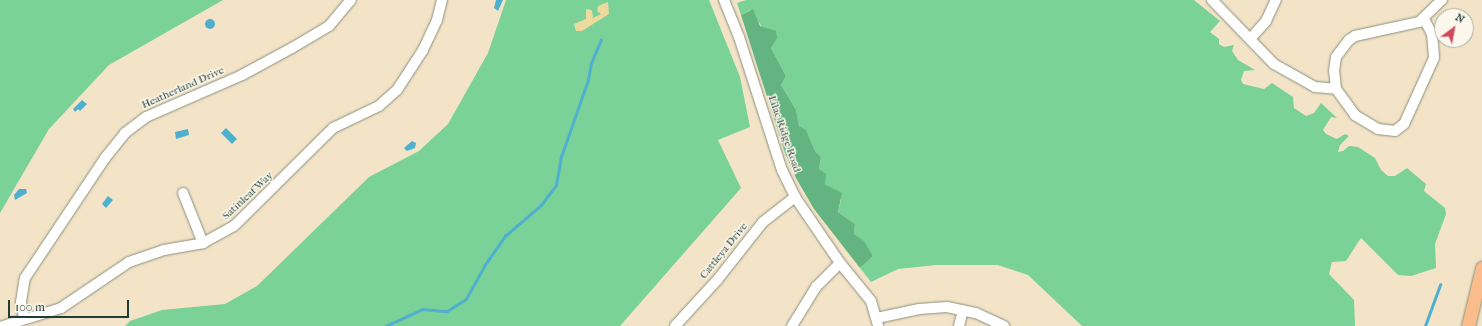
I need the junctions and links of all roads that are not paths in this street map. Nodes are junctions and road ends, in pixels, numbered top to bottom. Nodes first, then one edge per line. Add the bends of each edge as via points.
1 (351, 0) edge
2 (442, 0) edge
3 (724, 0) edge
4 (1212, 0) edge
5 (1276, 0) edge
6 (1442, 0) edge
7 (1424, 19) junction
8 (1250, 39) junction
9 (1336, 89) junction
10 (183, 193) dead end
11 (795, 197) junction
12 (203, 243) junction
13 (840, 263) junction
14 (1482, 268) edge
15 (963, 310) junction
16 (24, 318) junction
17 (877, 322) edge
18 (4, 326) edge
19 (675, 326) edge
20 (792, 326) edge
21 (959, 326) edge
22 (1004, 326) edge
23 (1468, 326) edge

1 - 16 street, Heatherland Drive via 329,26 292,48 242,75 158,111 125,133 101,164 25,278 21,302
2 - 12 street, Satinleaf Way via 438,20 423,50 397,90 379,106 333,128 234,226
3 - 11 street, Lilac Ridge Road via 739,37 782,170
4 - 8 street
5 - 8 street via 1266,22
6 - 7 street
7 - 9 street via 1362,33 1349,40 1336,57
7 - 9 street via 1432,34 1434,58 1400,128 1385,131 1370,125 1355,115
8 - 9 street via 1263,55 1304,82 1315,87
10 - 12 street
11 - 13 street, Lilac Ridge Road
11 - 19 street, Cattleya Drive via 763,222
12 - 16 street, Satinleaf Way via 164,250 129,262 61,308
13 - 17 street, Lilac Ridge Road via 871,301
13 - 20 street via 816,287
14 - 23 main road
15 - 17 street via 932,307
15 - 21 street
15 - 22 street via 988,317
16 - 18 street, Satinleaf Way

